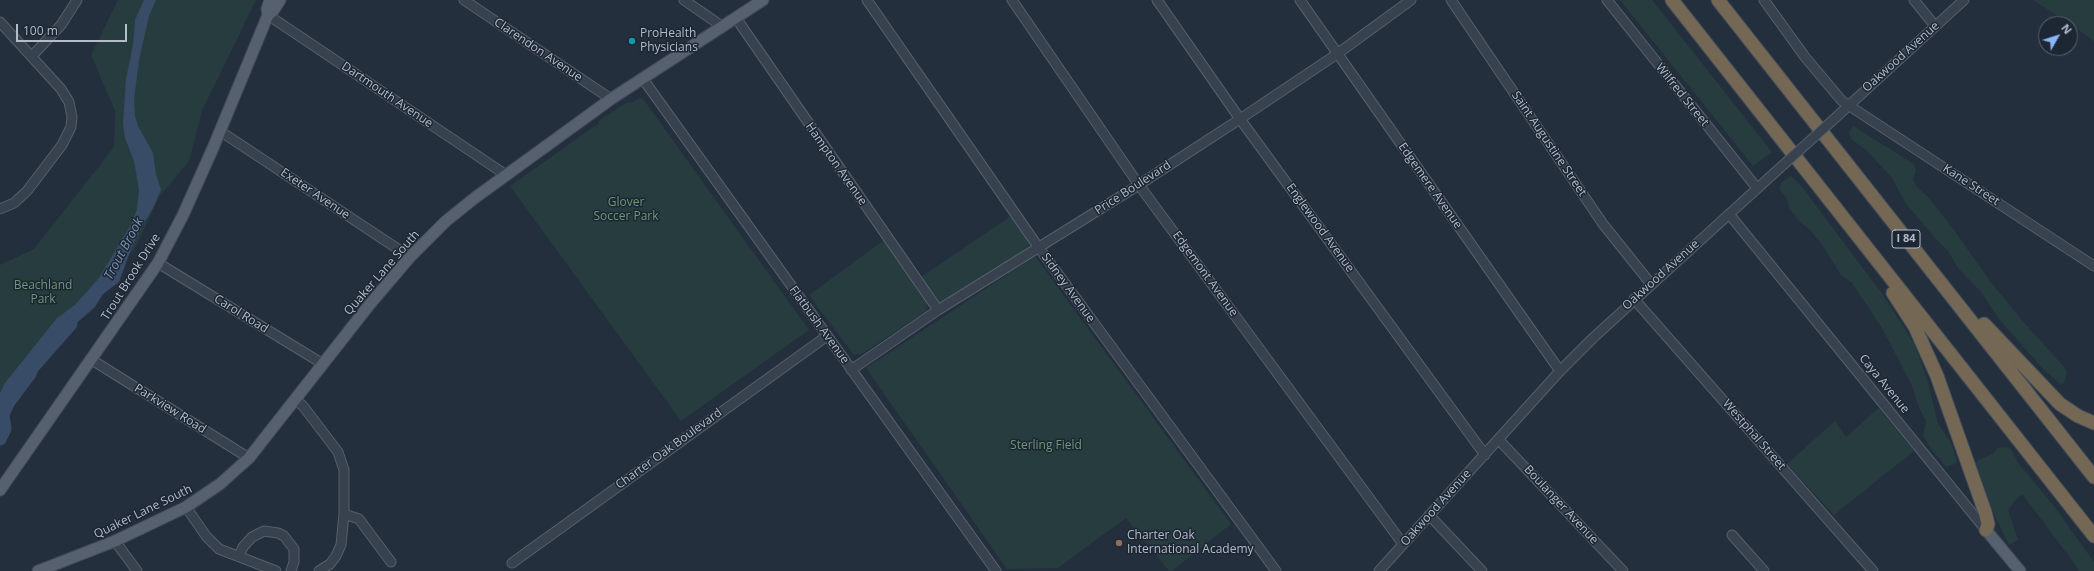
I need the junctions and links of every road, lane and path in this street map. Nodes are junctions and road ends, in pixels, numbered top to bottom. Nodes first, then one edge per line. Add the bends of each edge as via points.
1 (77, 0) edge
2 (270, 0) edge
3 (280, 0) edge
4 (464, 0) edge
5 (684, 0) edge
6 (763, 0) edge
7 (867, 0) edge
8 (1012, 0) edge
9 (1157, 0) edge
10 (1300, 0) edge
11 (1411, 0) edge
12 (1451, 0) edge
13 (1607, 0) edge
14 (1672, 0) edge
15 (1718, 0) edge
16 (1764, 0) edge
17 (1914, 0) edge
18 (1964, 0) edge
19 (268, 15) junction
20 (736, 18) junction
21 (0, 24) edge
22 (1935, 26) junction
23 (723, 27) junction
24 (1337, 54) junction
25 (32, 56) junction
26 (643, 79) junction
27 (611, 99) junction
28 (1849, 105) junction
29 (1240, 118) junction
30 (220, 131) junction
31 (506, 175) junction
32 (1139, 185) junction
33 (1757, 188) junction
34 (0, 209) edge
35 (1729, 214) junction
36 (1039, 248) junction
37 (1873, 254) junction
38 (410, 257) junction
39 (158, 263) junction
40 (2094, 266) edge
41 (1651, 284) junction
42 (1943, 286) junction
43 (1634, 299) junction
44 (938, 310) junction
45 (827, 336) junction
46 (92, 360) junction
47 (323, 364) junction
48 (851, 370) junction
49 (1560, 372) junction
50 (296, 400) junction
51 (2094, 423) edge
52 (1499, 440) junction
53 (1485, 455) junction
54 (249, 458) junction
55 (2094, 477) edge
56 (0, 490) edge
57 (186, 507) junction
58 (344, 514) junction
59 (1429, 515) junction
60 (1986, 530) junction
61 (1732, 535) dead end
62 (2094, 536) edge
63 (115, 542) junction
64 (1403, 544) junction
65 (239, 556) junction
66 (391, 562) dead end
67 (512, 562) dead end
68 (38, 571) edge
69 (137, 571) edge
70 (276, 571) edge
71 (291, 571) edge
72 (319, 571) edge
73 (996, 571) edge
74 (1276, 571) edge
75 (1379, 571) edge
76 (1482, 571) edge
77 (1623, 571) edge
78 (1764, 571) edge
79 (1873, 571) edge
80 (2020, 571) edge

1 - 25 street via 61,24
2 - 19 main road, Trout Brook Drive
3 - 19 main road, Trout Brook Drive
4 - 27 street, Clarendon Avenue
5 - 23 street
6 - 20 main road, Quaker Lane South
7 - 36 street, Sidney Avenue
8 - 32 street, Edgemont Avenue
9 - 29 street, Englewood Avenue
10 - 24 street, Edgemere Avenue
11 - 24 street, Price Boulevard
12 - 41 street, Saint Augustine Street via 1603,224
13 - 33 street, Wilfred Street
14 - 37 highway
15 - 42 highway, I 84
16 - 28 street, Kane Street via 1805,57 1837,96
17 - 22 street
18 - 22 street, Oakwood Avenue
19 - 30 main road, Trout Brook Drive
19 - 31 street, Dartmouth Avenue
20 - 23 main road, Quaker Lane South
20 - 44 street, Hampton Avenue
21 - 25 street
22 - 28 street, Oakwood Avenue
23 - 26 main road, Quaker Lane South
24 - 29 street, Price Boulevard
24 - 49 street, Edgemere Avenue
25 - 34 street via 66,95 71,109 71,127 62,145 26,192 14,203
26 - 27 main road, Quaker Lane South
26 - 45 street, Flatbush Avenue
27 - 31 main road, Quaker Lane South
28 - 33 street, Oakwood Avenue, bridge
28 - 40 street, Kane Street
29 - 32 street, Price Boulevard
29 - 53 street, Englewood Avenue
30 - 38 street, Exeter Avenue
30 - 39 main road, Trout Brook Drive via 183,215
31 - 38 main road, Quaker Lane South via 458,211
32 - 36 street, Price Boulevard
32 - 64 street, Edgemont Avenue
33 - 35 street, Oakwood Avenue
35 - 41 street, Oakwood Avenue
35 - 60 street, Caya Avenue
36 - 44 street, Price Boulevard
36 - 74 street, Sidney Avenue
37 - 60 highway via 1932,362 1985,512 1988,524
37 - 62 highway
38 - 47 main road, Quaker Lane South
39 - 46 main road, Trout Brook Drive
39 - 47 street, Carol Road
41 - 43 street, Oakwood Avenue
42 - 51 highway via 1970,309 2054,399 2072,413
42 - 55 highway, I 84
43 - 49 street, Oakwood Avenue
43 - 79 street, Westphal Street
44 - 48 street, Price Boulevard
45 - 48 street, Flatbush Avenue
45 - 67 street, Charter Oak Boulevard
46 - 54 street, Parkview Road
46 - 56 main road, Trout Brook Drive
47 - 50 main road, Quaker Lane South
48 - 73 street, Flatbush Avenue
49 - 52 street, Oakwood Avenue
50 - 54 main road, Quaker Lane South
50 - 58 street via 341,459 344,470
52 - 53 street, Oakwood Avenue
52 - 77 street, Boulanger Avenue
53 - 59 street, Oakwood Avenue
54 - 57 main road, Quaker Lane South via 220,484
57 - 63 main road, Quaker Lane South
57 - 65 street via 212,543 219,549
58 - 66 street via 359,519
58 - 72 street via 341,545 330,564
59 - 64 street, Oakwood Avenue
59 - 76 street
60 - 80 main road, Caya Avenue
61 - 78 street
63 - 68 main road, Quaker Lane South
63 - 69 street
64 - 75 street, Oakwood Avenue
65 - 70 street
65 - 71 street via 252,537 264,531 278,533 290,542 294,549

